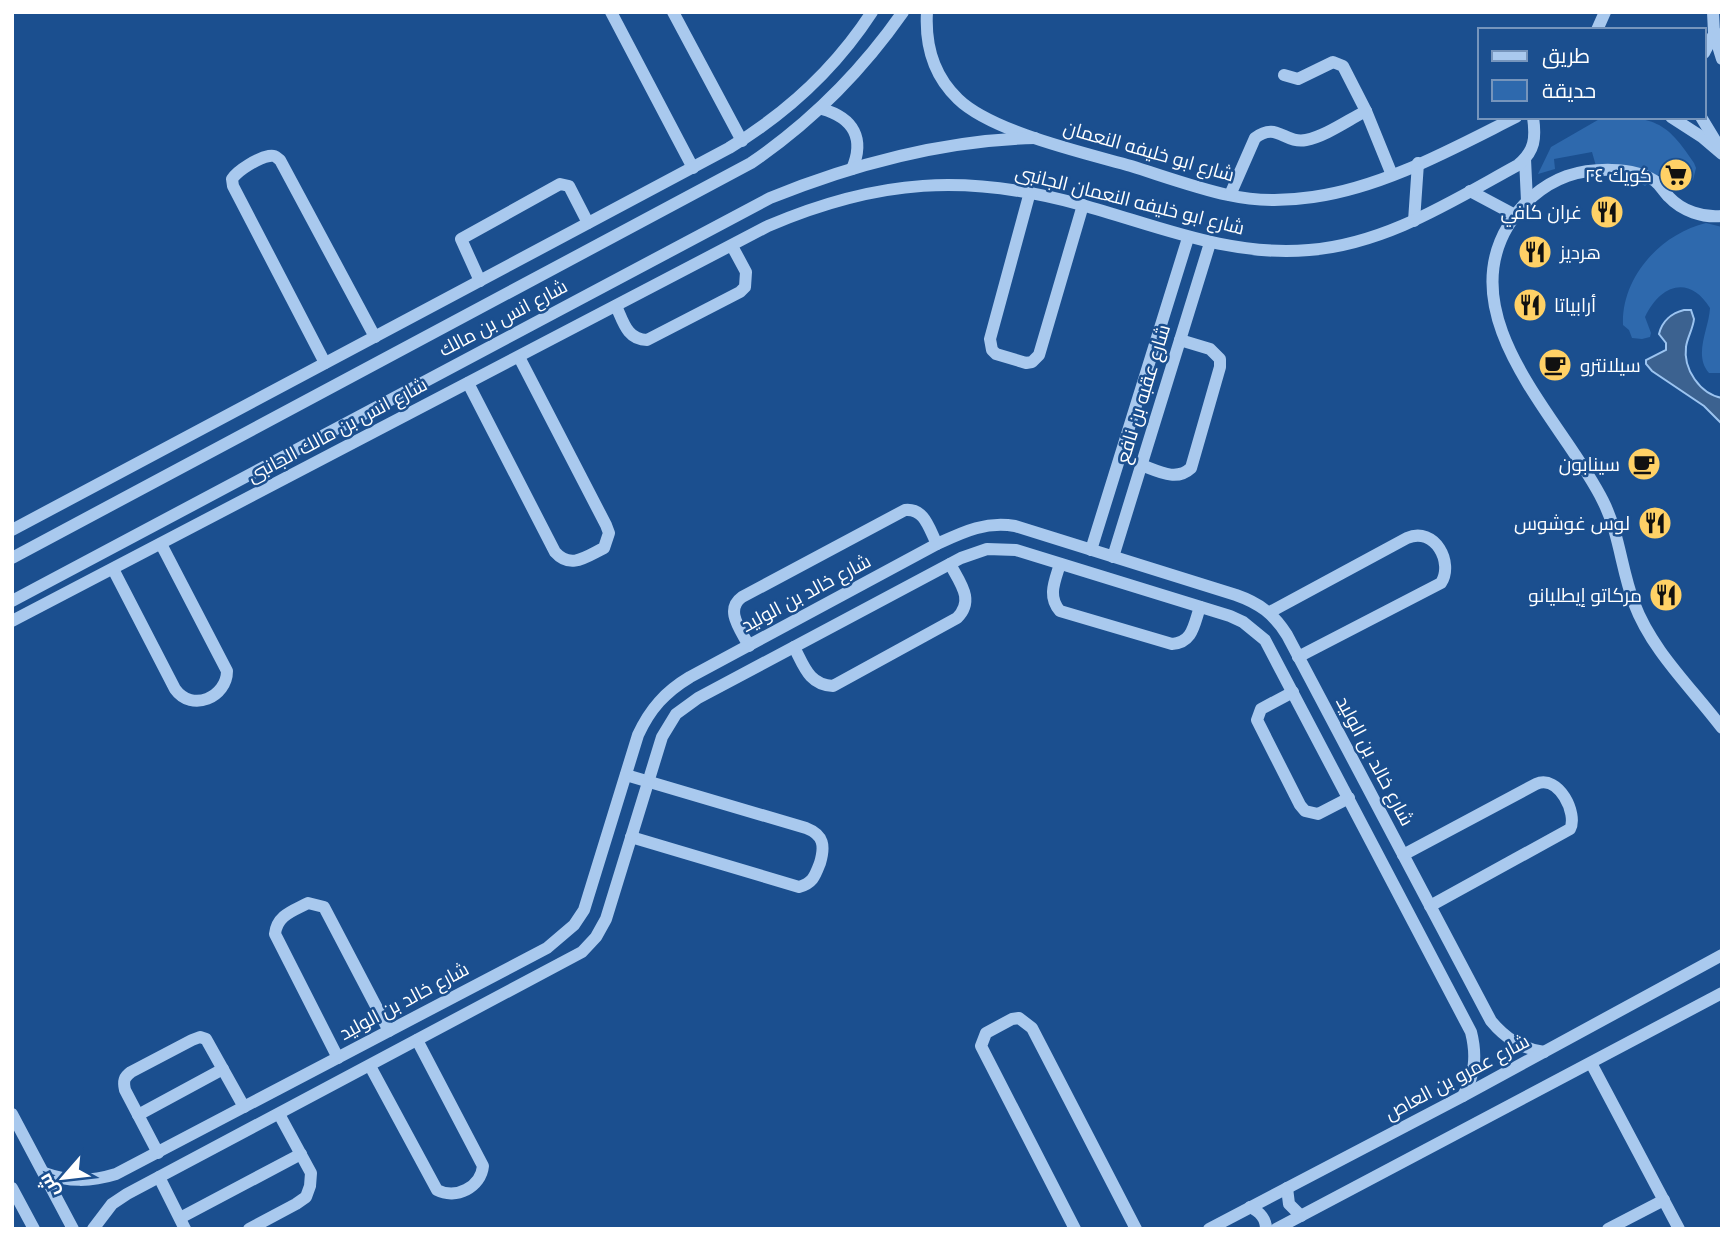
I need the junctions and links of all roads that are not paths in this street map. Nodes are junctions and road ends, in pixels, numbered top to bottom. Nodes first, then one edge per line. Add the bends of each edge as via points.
1 (611, 12) edge
2 (673, 12) edge
3 (872, 12) edge
4 (903, 12) edge
5 (927, 12) edge
6 (1605, 12) edge
7 (1713, 12) edge
8 (1598, 28) edge
9 (1718, 29) edge
10 (1706, 50) edge
11 (1722, 59) edge
12 (1284, 75) dead end
13 (822, 109) junction
14 (1366, 111) junction
15 (1512, 119) edge
16 (1533, 119) edge
17 (1674, 119) edge
18 (1702, 119) edge
19 (1035, 138) junction
20 (741, 141) junction
21 (1722, 153) edge
22 (1525, 159) junction
23 (1418, 163) junction
24 (693, 168) junction
25 (852, 169) junction
26 (1392, 175) junction
27 (913, 186) joint
28 (1470, 191) junction
29 (1030, 192) junction
30 (1230, 195) junction
31 (1527, 201) junction
32 (1083, 205) junction
33 (1515, 215) junction
34 (1722, 216) edge
35 (1414, 221) junction
36 (588, 223) junction
37 (1188, 238) junction
38 (1210, 243) junction
39 (732, 246) junction
40 (480, 281) junction
41 (616, 306) junction
42 (375, 337) junction
43 (1181, 340) junction
44 (519, 357) junction
45 (325, 363) junction
46 (468, 383) junction
47 (1141, 465) junction
48 (12, 530) edge
49 (161, 544) junction
50 (937, 544) junction
51 (1091, 550) junction
52 (1113, 557) junction
53 (12, 558) edge
54 (950, 564) junction
55 (1060, 564) junction
56 (113, 569) junction
57 (837, 598) junction
58 (12, 601) edge
59 (1200, 607) junction
60 (1270, 612) junction
61 (848, 618) junction
62 (12, 621) edge
63 (749, 646) junction
64 (794, 647) junction
65 (1298, 657) junction
66 (1293, 692) junction
67 (1722, 728) edge
68 (626, 775) junction
69 (648, 783) junction
70 (1349, 798) junction
71 (631, 837) junction
72 (1403, 855) junction
73 (1430, 906) junction
74 (1722, 956) edge
75 (1722, 993) edge
76 (388, 1031) junction
77 (417, 1041) junction
78 (1544, 1052) junction
79 (338, 1058) junction
80 (1591, 1063) junction
81 (370, 1066) junction
82 (223, 1069) junction
83 (307, 1074) junction
84 (317, 1094) junction
85 (1463, 1096) junction
86 (244, 1107) junction
87 (12, 1114) edge
88 (279, 1114) junction
89 (138, 1115) junction
90 (158, 1153) junction
91 (301, 1154) junction
92 (44, 1173) junction
93 (159, 1177) junction
94 (12, 1188) edge
95 (1287, 1188) junction
96 (1664, 1200) junction
97 (1250, 1207) junction
98 (1301, 1216) junction
99 (183, 1223) edge
100 (34, 1229) edge
101 (73, 1229) edge
102 (93, 1229) edge
103 (249, 1229) edge
104 (1075, 1229) edge
105 (1136, 1229) edge
106 (1209, 1229) edge
107 (1266, 1229) edge
108 (1276, 1229) edge
109 (1608, 1229) edge
110 (1679, 1229) edge

1 - 24 street
2 - 20 street
3 - 20 street via 838,59 787,108
4 - 13 street, شارع انس بن مالك
5 - 19 street, شارع ابو خليفه النعمان via 930,53 942,80 960,101 984,116
6 - 8 street
7 - 9 street
9 - 10 street
9 - 11 street
12 - 14 street via 1298,79 1338,63 1346,69
13 - 25 street via 835,112 854,131 858,144
13 - 53 street, شارع انس بن مالك via 751,163
14 - 26 street
14 - 30 street via 1305,140 1271,130 1262,132 1255,138
15 - 23 street, شارع ابو خليفه النعمان
16 - 22 street via 1534,144
17 - 21 street
18 - 21 street
19 - 25 street, شارع انس بن مالك via 961,143
19 - 30 street, شارع ابو خليفه النعمان
20 - 24 street
22 - 28 street, شارع ابو خليفه النعمان الجانبى
22 - 31 street
23 - 26 street, شارع ابو خليفه النعمان
23 - 35 street
24 - 36 street
25 - 58 street, شارع انس بن مالك via 748,209
26 - 30 street, شارع ابو خليفه النعمان via 1312,197 1271,200
27 - 29 street, شارع ابو خليفه النعمان الجانبى via 967,185
27 - 39 street, شارع انس بن مالك الجانبى via 877,190 809,208
28 - 33 street
28 - 35 street, شارع ابو خليفه النعمان الجانبى
29 - 32 street, شارع ابو خليفه النعمان الجانبى
29 - 32 street via 990,339 996,354 1026,363 1040,355
31 - 33 street
31 - 34 street via 1566,177 1611,170 1655,181 1671,200 1697,215
32 - 37 street, شارع ابو خليفه النعمان الجانبى
33 - 67 street via 1496,253 1493,296 1497,317 1537,398 1604,503 1644,625 1672,668
35 - 38 street, شارع ابو خليفه النعمان الجانبى via 1362,241 1312,250 1261,251
36 - 40 street
36 - 40 street via 569,186 560,184 461,239
37 - 38 street, شارع ابو خليفه النعمان الجانبى
37 - 51 street, شارع عقبه بن نافع
38 - 43 street, شارع عقبه بن نافع
39 - 41 street, شارع انس بن مالك الجانبى
39 - 41 street via 746,272 740,292 647,340 628,332
40 - 42 street
41 - 44 street, شارع انس بن مالك الجانبى
42 - 45 street
42 - 45 street via 280,160 268,156 236,174 233,186
43 - 47 street, شارع عقبه بن نافع
43 - 47 street via 1210,349 1220,359 1191,468 1173,476
44 - 46 street, شارع انس بن مالك الجانبى
44 - 46 street via 606,525 609,533 604,548 576,562 555,552
45 - 48 street
46 - 49 street, شارع انس بن مالك الجانبى
47 - 52 street, شارع عقبه بن نافع
49 - 56 street, شارع انس بن مالك الجانبى
49 - 56 street via 227,671 223,689 198,702 181,697
50 - 51 street, شارع خالد بن الوليد via 981,526 1001,524
50 - 57 street, شارع خالد بن الوليد
50 - 63 street via 923,517 905,510 742,597 736,601 734,617
51 - 52 street, شارع خالد بن الوليد
52 - 60 street, شارع خالد بن الوليد via 1250,600
54 - 55 street via 974,552 1002,548
54 - 61 street
54 - 64 street via 965,592 964,611 833,686 809,676
55 - 59 street
55 - 59 street via 1052,591 1060,611 1172,644 1192,633
56 - 62 street, شارع انس بن مالك الجانبى
57 - 61 street
57 - 63 street, شارع خالد بن الوليد
59 - 66 street via 1255,630
60 - 65 street, شارع خالد بن الوليد
60 - 65 street via 1416,534 1434,540 1447,568 1441,583
61 - 64 street
63 - 68 street, شارع خالد بن الوليد via 673,688 659,701 638,735
64 - 69 street via 676,714 662,737
65 - 72 street, شارع خالد بن الوليد
66 - 70 street
66 - 70 street via 1261,709 1257,720 1300,806 1318,814
68 - 69 street
68 - 76 street, شارع خالد بن الوليد via 590,894 574,925 547,948
69 - 71 street
69 - 71 street via 815,832 824,849 815,879 799,887
70 - 85 street via 1471,1032 1475,1065
71 - 77 street via 606,919 582,951
72 - 73 street, شارع خالد بن الوليد
72 - 73 street via 1543,781 1556,785 1573,816 1564,833
73 - 78 street, شارع خالد بن الوليد via 1491,1021 1514,1042
74 - 78 street, شارع عمرو بن العاص
75 - 80 street
76 - 79 street, شارع خالد بن الوليد
76 - 79 street via 324,907 308,903 280,918 275,934
77 - 81 street
77 - 81 street via 483,1166 478,1182 454,1195 438,1190
78 - 85 street, شارع عمرو بن العاص
79 - 83 street, شارع خالد بن الوليد
80 - 96 street
80 - 98 street
81 - 84 street
82 - 86 street
82 - 89 street
82 - 89 street via 206,1039 200,1037 131,1072 123,1083
83 - 84 street
83 - 86 street, شارع خالد بن الوليد
84 - 88 street
85 - 95 street, شارع عمرو بن العاص
86 - 90 street, شارع خالد بن الوليد
87 - 92 street
88 - 91 street
88 - 93 street
89 - 90 street
90 - 92 street, شارع خالد بن الوليد via 98,1180 61,1179
91 - 99 street
91 - 103 street via 311,1173 306,1197
92 - 101 street
93 - 99 street
93 - 102 street via 112,1204
94 - 100 street
95 - 97 street, شارع عمرو بن العاص
95 - 98 street via 1289,1204
96 - 109 street
96 - 110 street
97 - 106 street, شارع عمرو بن العاص
97 - 107 street via 1264,1218
98 - 108 street
104 - 105 street via 981,1046 986,1033 1012,1019 1019,1018 1032,1028

